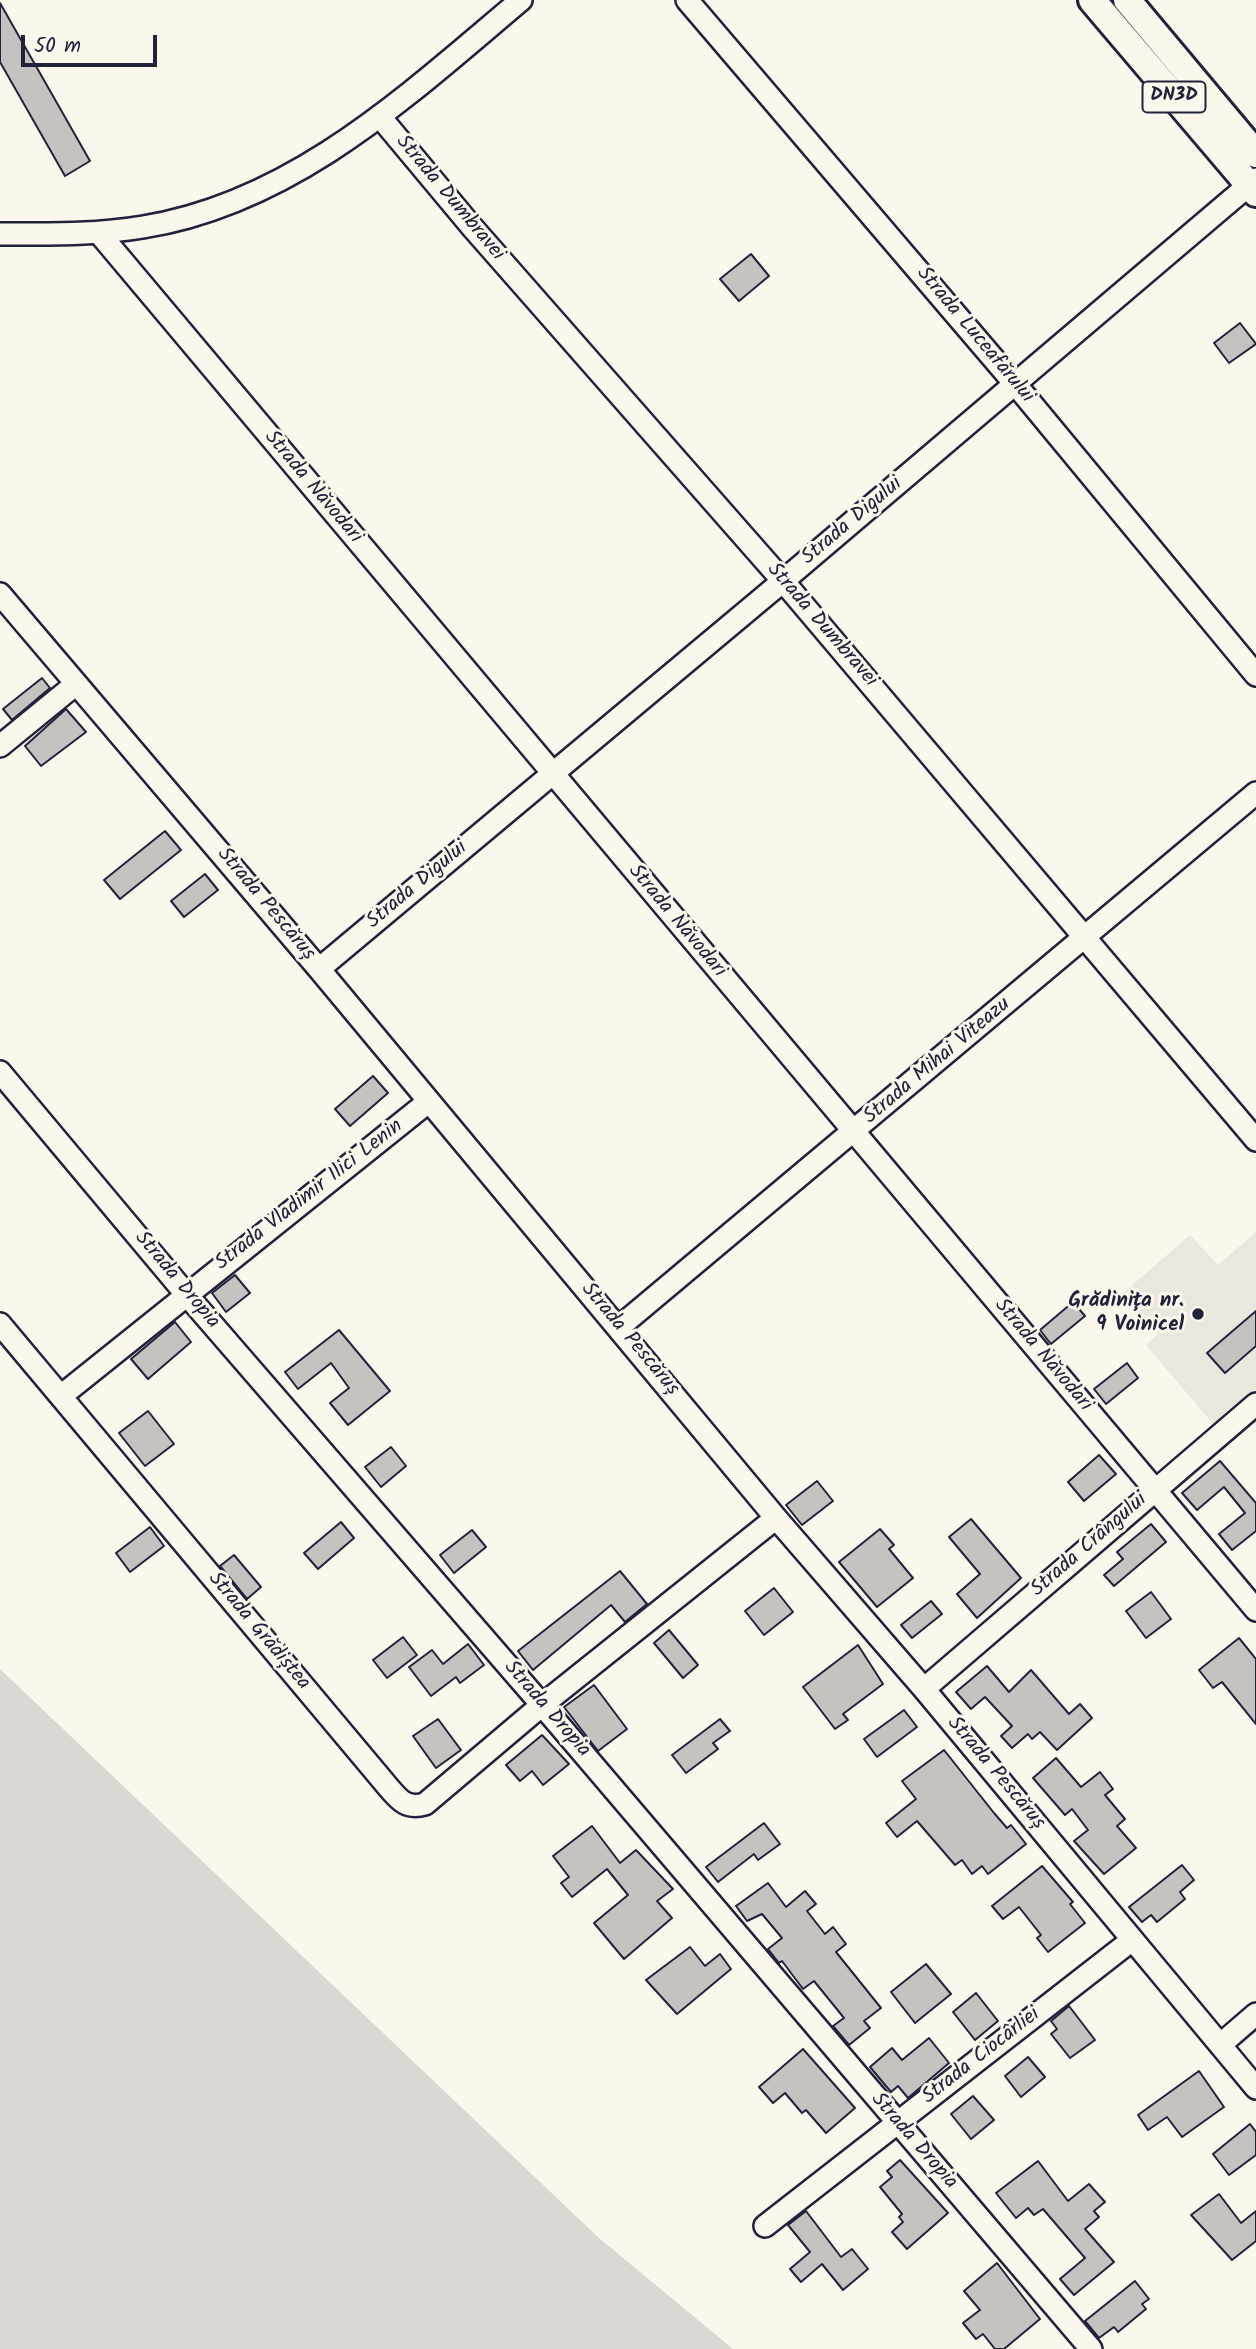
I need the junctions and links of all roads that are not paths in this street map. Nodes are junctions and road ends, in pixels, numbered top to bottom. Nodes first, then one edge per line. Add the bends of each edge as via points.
1 (521, 0) edge
2 (687, 0) edge
3 (1092, 0) edge
4 (1127, 0) edge
5 (381, 118) junction
6 (1256, 154) edge
7 (1254, 186) edge
8 (99, 233) junction
9 (0, 234) edge
10 (1016, 385) junction
11 (783, 582) junction
12 (0, 594) edge
13 (1256, 675) edge
14 (76, 684) junction
15 (0, 746) edge
16 (551, 775) junction
17 (1256, 793) edge
18 (1086, 937) junction
19 (319, 969) junction
20 (0, 1072) edge
21 (428, 1102) junction
22 (854, 1132) junction
23 (1256, 1140) edge
24 (186, 1294) junction
25 (0, 1324) edge
26 (618, 1328) junction
27 (61, 1396) junction
28 (1256, 1404) edge
29 (1155, 1490) junction
30 (776, 1518) junction
31 (1256, 1610) edge
32 (924, 1689) junction
33 (542, 1705) junction
34 (1132, 1940) junction
35 (1256, 2014) edge
36 (1220, 2045) junction
37 (1256, 2088) edge
38 (897, 2123) junction
39 (765, 2226) dead end
40 (1091, 2349) edge

1 - 5 street
2 - 10 street, Strada Luceafărului
3 - 7 main road, DN3D
4 - 6 main road, DN3D
5 - 8 street via 315,161 239,199 181,219
5 - 11 street, Strada Dumbravei
7 - 10 street, Strada Digului
8 - 9 street
8 - 16 street, Strada Năvodari
10 - 11 street, Strada Digului
10 - 13 street, Strada Luceafărului
11 - 16 street, Strada Digului
11 - 18 street, Strada Dumbravei
12 - 14 street, Strada Pescăruș
14 - 15 street
14 - 19 street, Strada Pescăruș
16 - 19 street, Strada Digului
16 - 22 street, Strada Năvodari
17 - 18 street, Strada Mihai Viteazu
18 - 22 street, Strada Mihai Viteazu
18 - 23 street, Strada Dumbravei
19 - 21 street, Strada Pescăruș
20 - 24 street, Strada Dropia
21 - 24 street, Strada Vladimir Ilici Lenin
21 - 26 street, Strada Pescăruș
22 - 26 street, Strada Mihai Viteazu
22 - 29 street, Strada Năvodari
24 - 27 street, Strada Vladimir Ilici Lenin
24 - 33 street, Strada Dropia
25 - 27 street, Strada Grădiștea
26 - 30 street, Strada Pescăruș
27 - 33 street, Strada Grădiștea via 400,1802 414,1807 425,1804
28 - 29 street, Strada Crângului
29 - 31 street, Strada Năvodari
29 - 32 street, Strada Crângului
30 - 32 street, Strada Pescăruș
30 - 33 street
32 - 34 street, Strada Pescăruș
33 - 38 street, Strada Dropia
34 - 36 street, Strada Pescăruș
34 - 38 street, Strada Ciocârliei
35 - 36 street
36 - 37 street, Strada Pescăruș
38 - 39 street, Strada Ciocârliei
38 - 40 street, Strada Dropia

